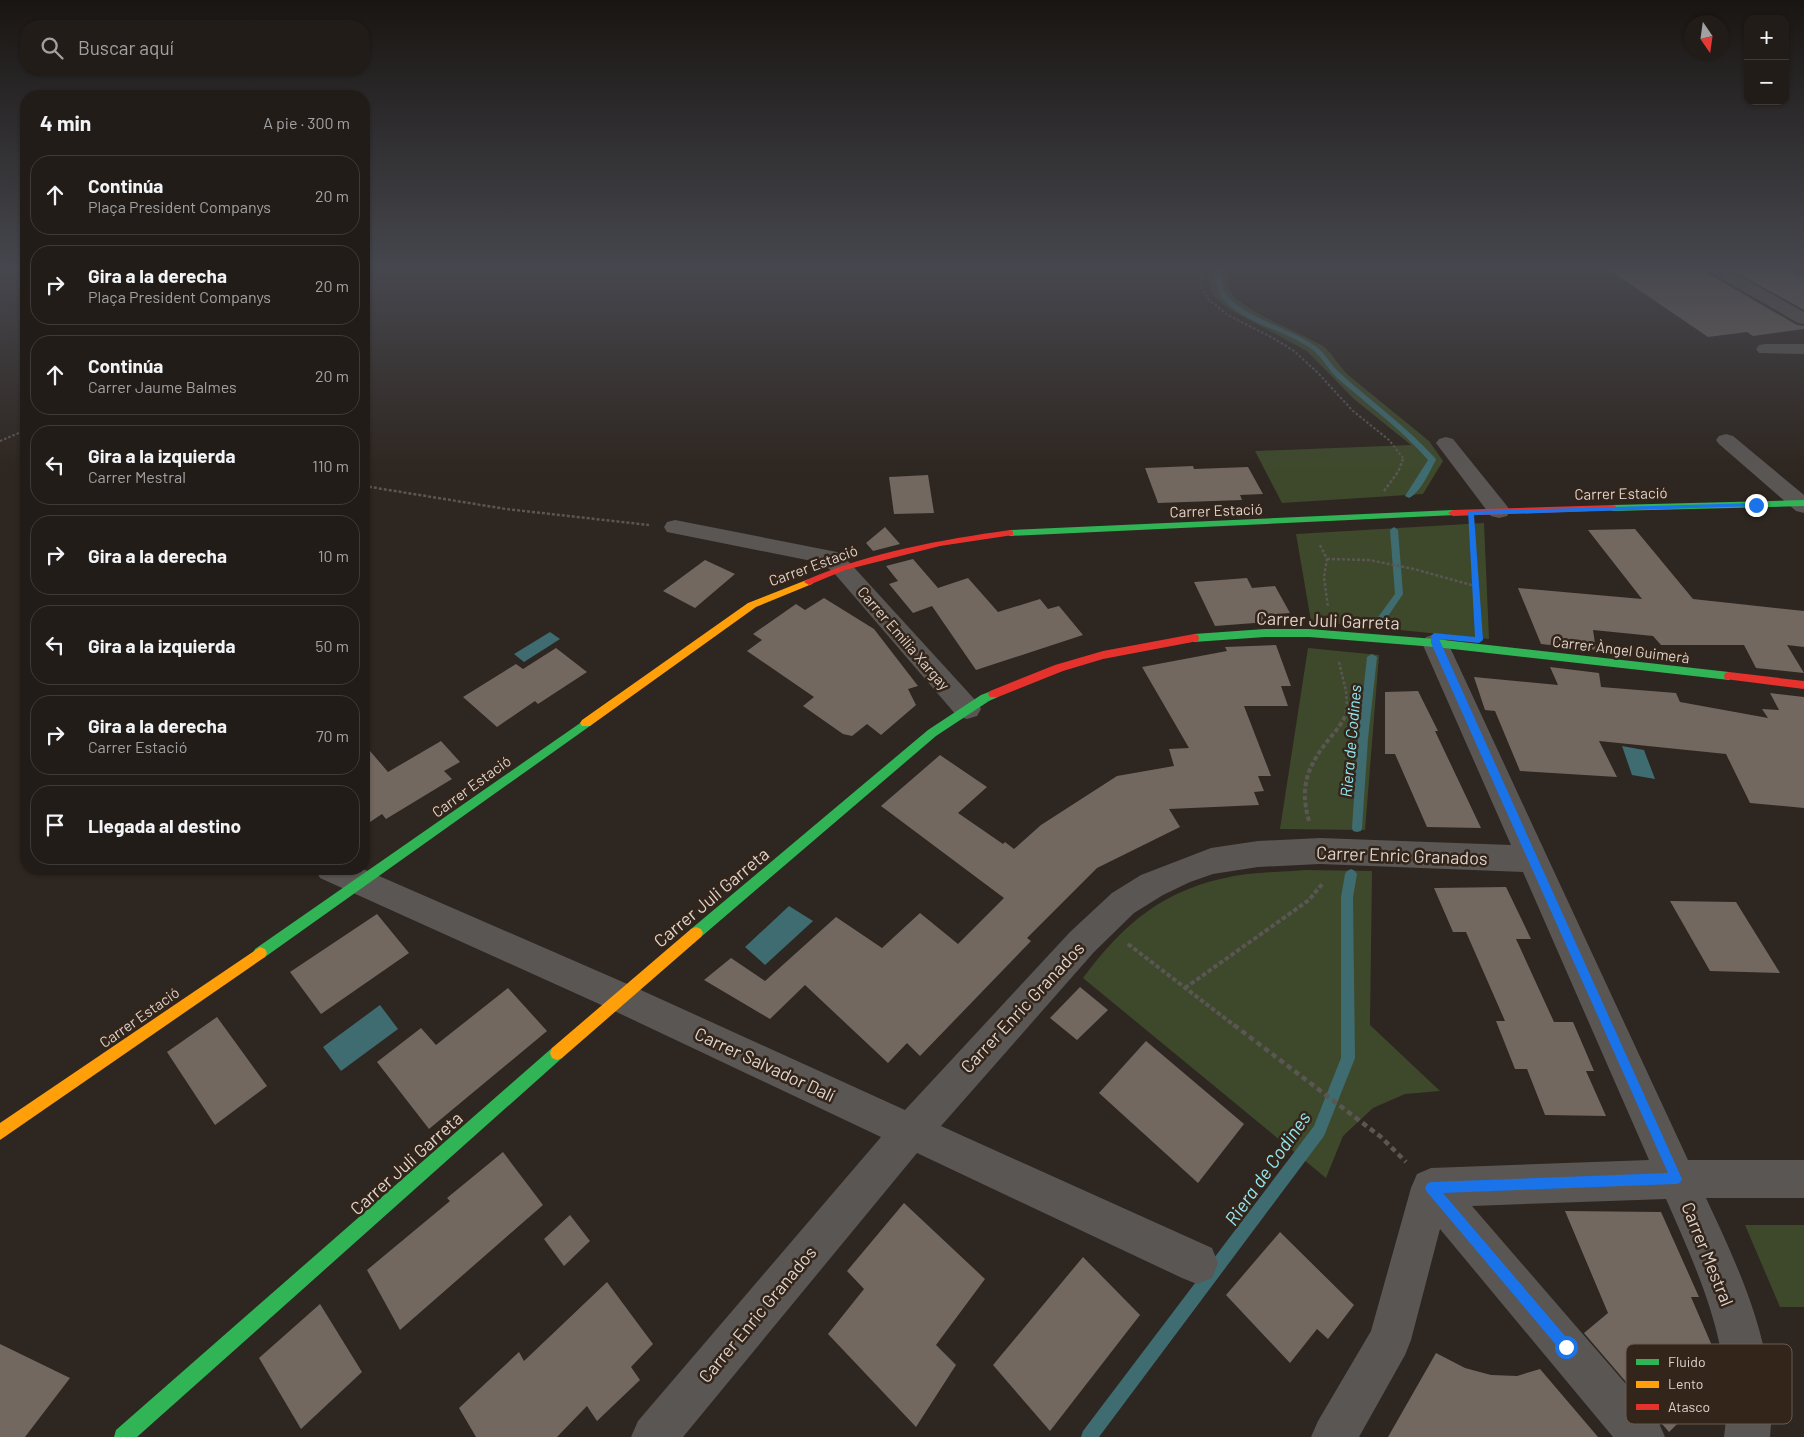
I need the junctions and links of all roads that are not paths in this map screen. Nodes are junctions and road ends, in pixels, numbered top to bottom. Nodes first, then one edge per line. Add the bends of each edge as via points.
1 (1765, 349) dead end
2 (1804, 349) edge
3 (1726, 440) dead end
4 (1446, 443) dead end
5 (1803, 504) edge
6 (1499, 511) junction
7 (675, 527) road end
8 (842, 568) junction
9 (1435, 643) junction
10 (1804, 685) edge
11 (967, 709) junction
12 (1533, 859) junction
13 (345, 875) edge
14 (362, 882) junction
15 (620, 996) junction
16 (910, 1131) junction
17 (0, 1132) edge
18 (1676, 1179) junction
19 (1804, 1179) edge
20 (1431, 1188) junction
21 (1197, 1263) dead end
22 (1740, 1344) edge
23 (1626, 1418) edge
24 (1631, 1424) edge
25 (1749, 1424) edge
26 (123, 1437) edge
27 (654, 1437) edge
28 (1334, 1437) edge
29 (1642, 1437) edge
30 (1747, 1437) edge

1 - 2 street
3 - 5 street
4 - 6 street
5 - 6 street, Carrer Estació
6 - 8 street, Carrer Estació via 1006,534 940,543
7 - 8 street, Carrer Emilia Xargay via 829,557
8 - 11 street, Carrer Emilia Xargay
8 - 14 street, Carrer Estació via 752,605
9 - 10 street, Carrer Àngel Guimerà
9 - 11 street, Carrer Juli Garreta via 1265,633 1192,638 1103,655 1059,668 985,698
9 - 12 street, Carrer Mestral
11 - 15 street, Carrer Juli Garreta via 932,733
12 - 16 street, Carrer Enric Granados via 1320,851 1258,854 1210,861 1179,872 1123,903 1101,923
12 - 18 street, Carrer Mestral
13 - 14 street, Carrer Salvador Dalí
14 - 15 street, Carrer Salvador Dalí
14 - 17 street, Carrer Estació
15 - 16 street, Carrer Salvador Dalí
15 - 26 street, Carrer Juli Garreta
16 - 21 street, Carrer Salvador Dalí
16 - 27 street, Carrer Enric Granados
18 - 19 street
18 - 20 street
18 - 22 street, Carrer Mestral via 1722,1278
20 - 23 street
20 - 28 street via 1390,1340
24 - 29 street
25 - 30 street, Carrer Mestral

